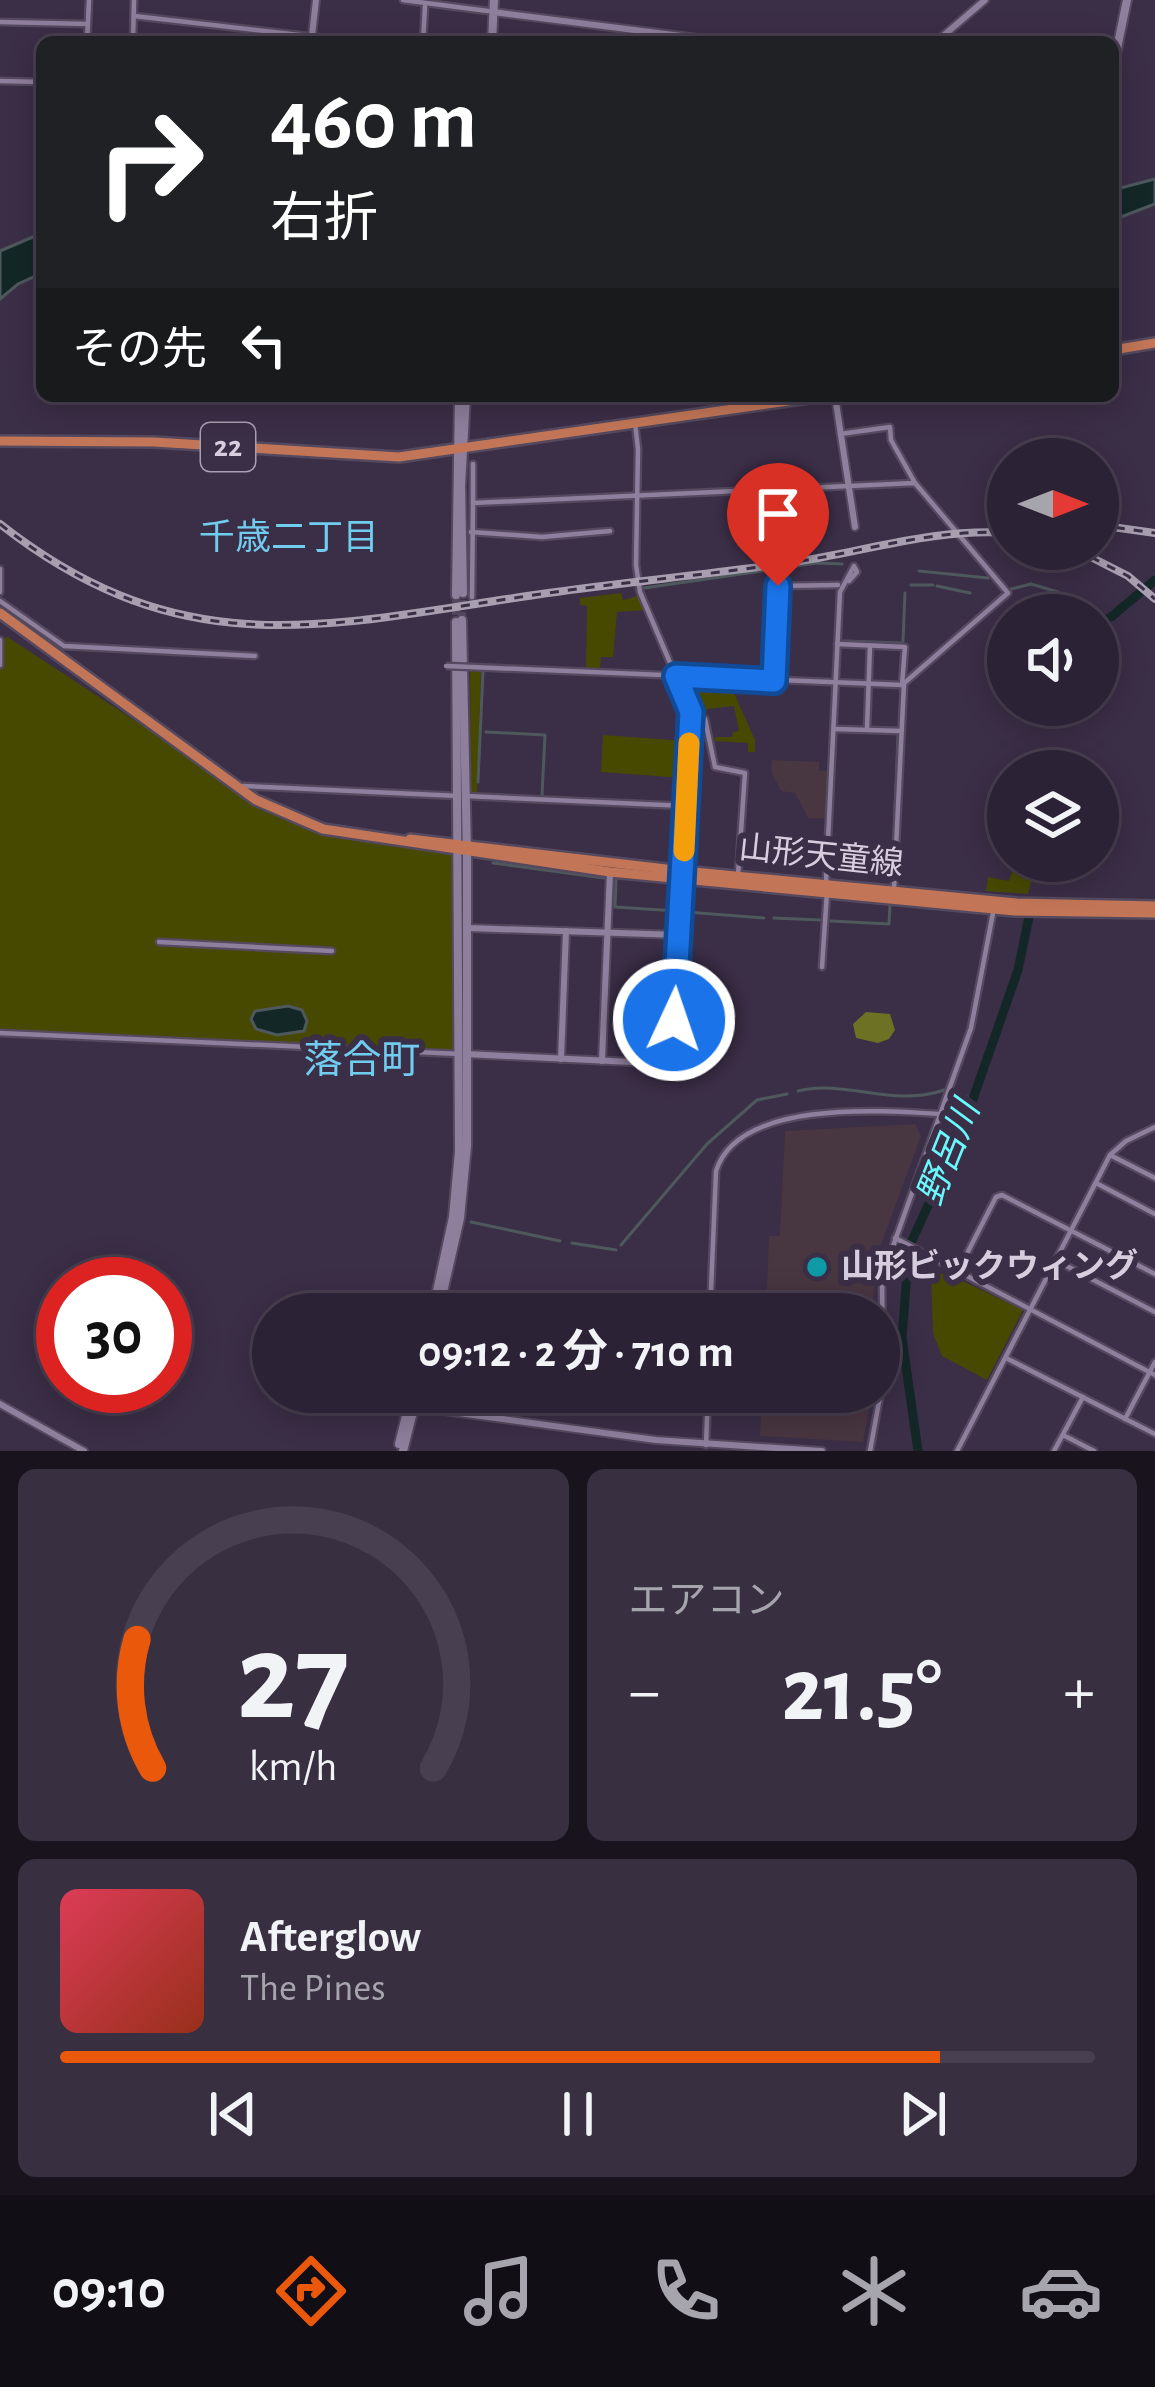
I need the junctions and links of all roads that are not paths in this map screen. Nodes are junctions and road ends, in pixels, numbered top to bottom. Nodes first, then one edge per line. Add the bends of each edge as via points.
1 (89, 0) edge
2 (134, 0) edge
3 (316, 0) edge
4 (403, 0) edge
5 (985, 0) edge
6 (1126, 0) edge
7 (426, 2) edge
8 (491, 6) edge
9 (134, 16) junction
10 (0, 22) edge
11 (88, 24) junction
12 (87, 36) edge
13 (133, 36) edge
14 (312, 36) joint
15 (423, 36) edge
16 (490, 36) edge
17 (689, 36) edge
18 (943, 36) edge
19 (1119, 37) edge
20 (0, 81) edge
21 (36, 82) edge
22 (1155, 343) edge
23 (1119, 349) edge
24 (463, 402) edge
25 (758, 402) edge
26 (836, 402) edge
27 (635, 424) junction
28 (840, 434) junction
29 (0, 441) edge
30 (459, 450) junction
31 (473, 464) dead end
32 (915, 483) junction
33 (848, 486) junction
34 (637, 496) junction
35 (473, 503) junction
36 (855, 526) dead end
37 (610, 531) dead end
38 (471, 532) junction
39 (0, 568) edge
40 (849, 581) dead end
41 (840, 586) junction
42 (0, 592) edge
43 (464, 595) joint
44 (0, 601) edge
45 (0, 613) edge
46 (459, 621) tunnel mouth
47 (0, 640) edge
48 (837, 644) junction
49 (870, 646) junction
50 (255, 656) dead end
51 (0, 664) edge
52 (446, 665) dead end
53 (676, 676) junction
54 (774, 681) junction
55 (836, 683) junction
56 (869, 685) junction
57 (903, 685) junction
58 (691, 712) junction
59 (833, 729) junction
60 (867, 729) junction
61 (901, 730) junction
62 (236, 786) junction
63 (462, 796) junction
64 (686, 806) junction
65 (464, 848) junction
66 (610, 872) junction
67 (682, 874) junction
68 (738, 875) junction
69 (826, 888) junction
70 (894, 892) junction
71 (994, 905) junction
72 (1155, 909) edge
73 (468, 928) junction
74 (566, 930) junction
75 (608, 931) junction
76 (679, 935) junction
77 (159, 942) dead end
78 (332, 951) dead end
79 (822, 967) dead end
80 (0, 1033) edge
81 (462, 1054) junction
82 (561, 1059) junction
83 (602, 1061) junction
84 (672, 1064) joint
85 (940, 1114) junction
86 (1155, 1127) edge
87 (1111, 1155) junction
88 (1155, 1178) edge
89 (1096, 1183) junction
90 (1155, 1214) edge
91 (1072, 1231) junction
92 (894, 1237) junction
93 (1057, 1261) junction
94 (957, 1273) junction
95 (1155, 1274) edge
96 (440, 1293) edge
97 (711, 1293) edge
98 (1031, 1310) junction
99 (1155, 1312) edge
100 (1006, 1358) junction
101 (1155, 1362) edge
102 (1152, 1373) edge
103 (1083, 1397) junction
104 (0, 1404) edge
105 (410, 1413) edge
106 (412, 1413) edge
107 (460, 1413) edge
108 (707, 1413) edge
109 (1125, 1419) junction
110 (1155, 1434) edge
111 (1063, 1435) junction
112 (706, 1445) junction
113 (84, 1451) edge
114 (400, 1451) edge
115 (822, 1451) edge
116 (870, 1451) edge
117 (957, 1451) edge
118 (1054, 1451) edge
119 (1094, 1451) edge

1 - 11 street
2 - 9 street
3 - 14 street
4 - 7 street
5 - 18 street
6 - 19 main road
7 - 8 street
7 - 15 street
8 - 16 main road
8 - 17 street
9 - 13 street
9 - 14 street
10 - 11 street
11 - 12 street
20 - 21 street
22 - 23 main road
24 - 30 main road
25 - 27 main road, 22
26 - 28 street
27 - 30 main road, 22
27 - 34 street
28 - 32 street via 890,427
28 - 33 street
29 - 30 main road, 22 via 379,457
30 - 43 main road
31 - 35 street
32 - 33 street
32 - 57 street via 1008,593
33 - 34 street
33 - 36 street
34 - 35 street
34 - 53 street via 640,592
35 - 38 street
37 - 38 street
38 - 43 street
39 - 42 street
40 - 41 street
41 - 48 street
41 - 54 street via 780,584
44 - 50 street via 64,646
45 - 62 main road, 山形天童線
46 - 63 main road
47 - 51 street
48 - 49 street
48 - 55 street
49 - 56 street
49 - 57 street via 905,647
52 - 53 street, bridge
53 - 54 street
53 - 58 street
54 - 55 street
55 - 56 street
55 - 59 street
56 - 57 street
56 - 60 street
57 - 61 street
58 - 64 street
58 - 68 street via 705,719 715,766 745,773
59 - 60 street
59 - 69 street
60 - 61 street
61 - 70 street
62 - 63 street
62 - 65 main road, 山形天童線 via 302,822
63 - 64 street
63 - 65 main road
64 - 67 street
65 - 66 main road, 山形天童線
65 - 67 main road, 山形天童線
65 - 73 main road
65 - 81 main road
66 - 67 main road, 山形天童線
66 - 75 street
67 - 68 main road, 山形天童線
67 - 69 main road, 山形天童線
67 - 76 street
68 - 69 main road, 山形天童線
69 - 70 main road, 山形天童線
69 - 71 main road
69 - 79 street
70 - 71 main road, 山形天童線
71 - 72 main road
71 - 85 street via 971,1028
73 - 74 street
73 - 81 main road
74 - 75 street
74 - 82 street
75 - 76 street
75 - 83 street
76 - 84 street
77 - 78 street
80 - 81 street
81 - 82 street
81 - 96 main road via 464,1189
82 - 83 street
83 - 84 street
85 - 92 street
85 - 97 street via 804,1117 762,1125 734,1141 716,1171
86 - 87 street
87 - 88 street
87 - 89 street
89 - 90 street
89 - 91 street
91 - 93 street
91 - 94 street via 996,1197
91 - 95 street
92 - 94 street
92 - 116 street via 879,1299 883,1380
93 - 98 street
93 - 99 street
94 - 98 street
98 - 100 street
98 - 102 street
100 - 103 street
100 - 117 street
101 - 102 street
102 - 109 street
103 - 109 street
103 - 111 street
104 - 113 street
105 - 114 main road
106 - 114 main road
107 - 112 street
108 - 112 street
109 - 110 street
111 - 118 street
111 - 119 street
112 - 115 street

